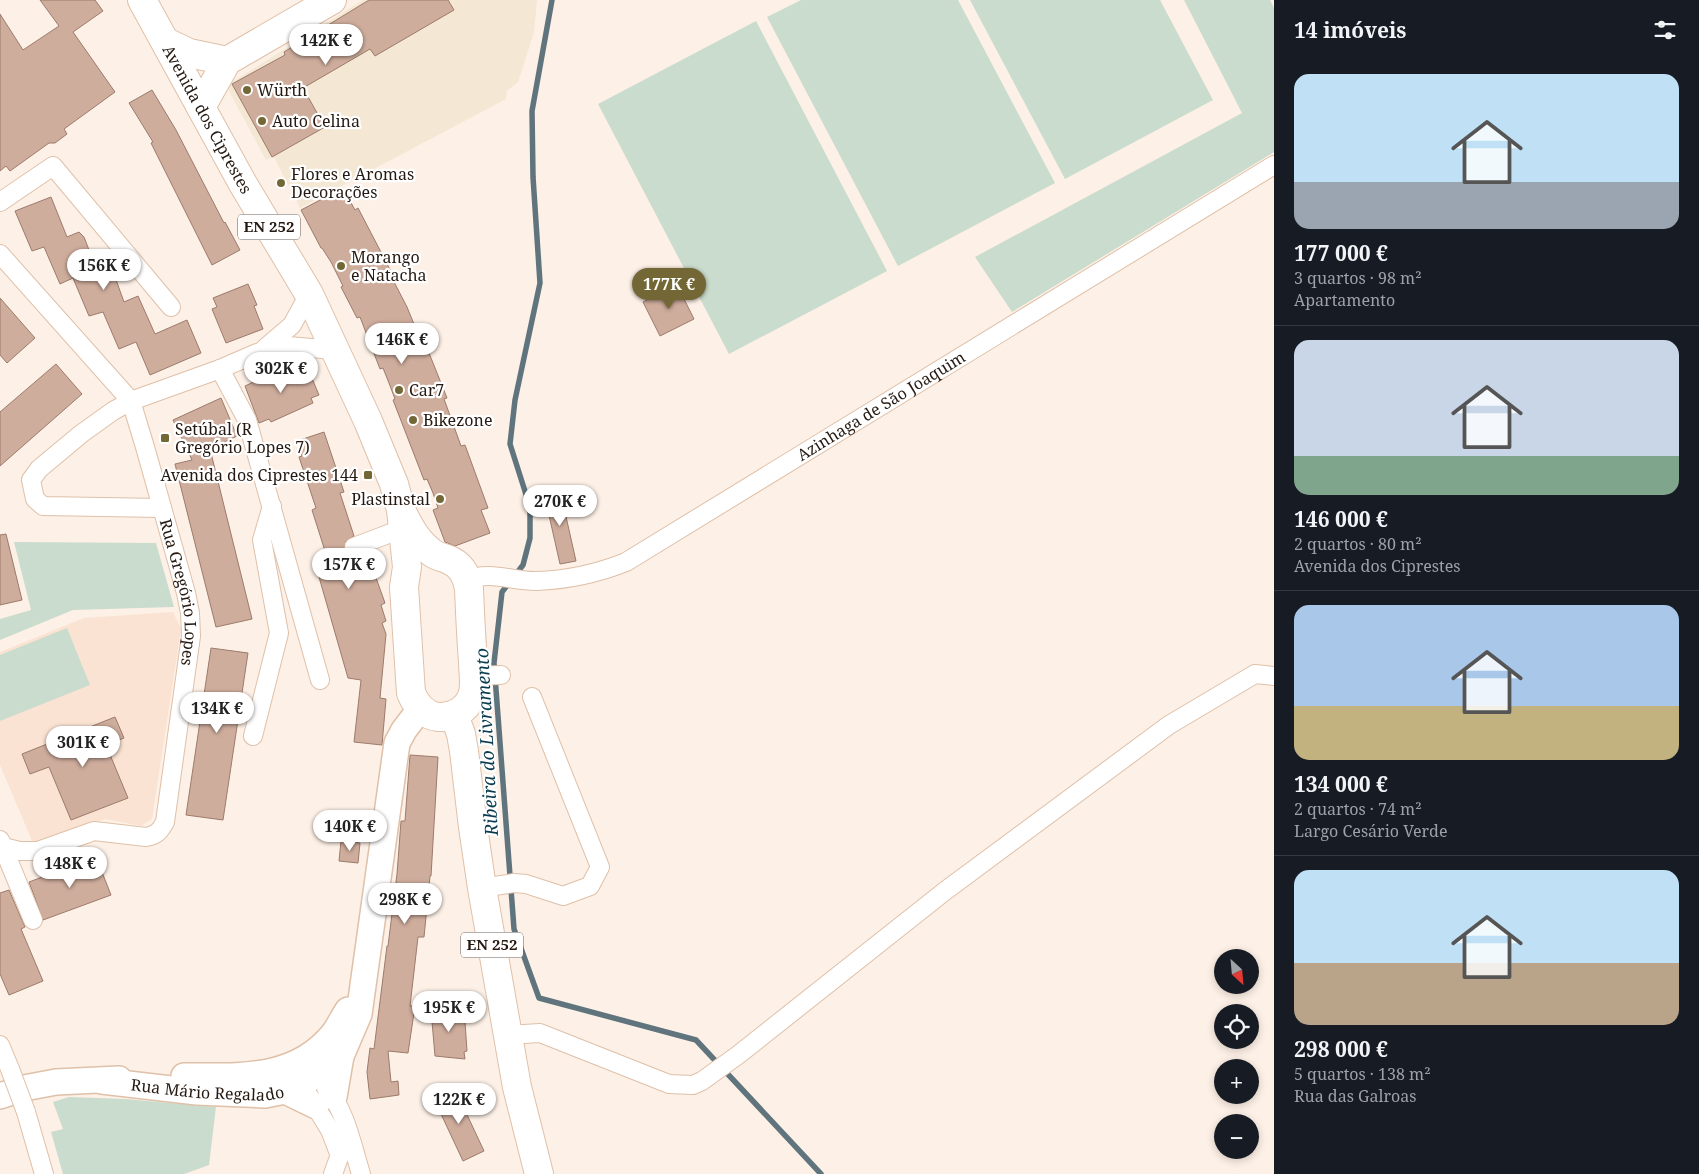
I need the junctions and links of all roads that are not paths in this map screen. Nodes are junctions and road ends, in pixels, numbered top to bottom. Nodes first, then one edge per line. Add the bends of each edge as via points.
1 (142, 0) edge
2 (332, 0) edge
3 (166, 42) junction
4 (227, 61) junction
5 (201, 107) junction
6 (1274, 165) edge
7 (0, 202) edge
8 (0, 254) edge
9 (309, 294) junction
10 (172, 307) dead end
11 (334, 350) junction
12 (258, 354) junction
13 (220, 369) junction
14 (131, 401) junction
15 (272, 506) junction
16 (162, 508) junction
17 (402, 519) junction
18 (354, 547) dead end
19 (439, 557) junction
20 (467, 578) junction
21 (406, 579) junction
22 (1274, 676) edge
23 (320, 680) dead end
24 (532, 697) dead end
25 (420, 709) junction
26 (454, 715) junction
27 (253, 736) dead end
28 (1, 845) edge
29 (489, 887) junction
30 (33, 920) dead end
31 (363, 984) junction
32 (508, 1035) junction
33 (0, 1045) edge
34 (341, 1056) junction
35 (305, 1071) junction
36 (102, 1081) junction
37 (285, 1091) junction
38 (0, 1096) edge
39 (325, 1102) junction
40 (348, 1133) junction
41 (340, 1156) junction
42 (44, 1174) edge
43 (333, 1174) edge
44 (361, 1174) edge
45 (539, 1174) edge

1 - 3 main road, Avenida dos Ciprestes / EN 252
2 - 4 main road
3 - 4 main road via 189,53
3 - 5 main road, Avenida dos Ciprestes / EN 252
4 - 5 main road
5 - 9 main road, Avenida dos Ciprestes / EN 252
6 - 20 street, Azinhaga de São Joaquim via 626,562 581,577 534,581 485,575
7 - 10 street via 53,166
8 - 14 street
9 - 11 main road, Avenida dos Ciprestes / EN 252
9 - 12 street via 288,330
11 - 12 street via 288,346
11 - 17 main road, Avenida dos Ciprestes / EN 252 via 391,476
12 - 13 street
13 - 14 street
13 - 15 street via 247,420
14 - 16 street, Rua Gregório Lopes
14 - 16 street via 96,422 38,469 31,480 35,499 43,506
15 - 23 street
15 - 27 street via 262,540 279,632
16 - 28 street, Rua Gregório Lopes via 186,593 191,636 165,822 154,835 94,831 38,851 20,851
17 - 18 street
17 - 19 main road, Avenida dos Ciprestes / EN 252 via 414,535
17 - 21 main road, Avenida dos Ciprestes / EN 252
19 - 20 main road, Avenida dos Ciprestes / EN 252 via 456,564
19 - 21 main road via 421,561
20 - 26 main road via 486,676 461,711
21 - 25 main road, Avenida dos Ciprestes / EN 252 via 411,693
22 - 32 street via 1255,674 1169,725 946,891 702,1081 693,1085 669,1084 540,1033
24 - 29 street via 600,867 590,886 563,896 514,883
25 - 26 main road via 436,716
25 - 31 main road via 400,737 396,750
26 - 29 main road, EN 252 via 464,751 473,827
28 - 30 street
29 - 32 main road, EN 252
31 - 34 main road via 359,1014
31 - 35 main road via 335,1032
32 - 45 main road, EN 252 via 517,1087
33 - 42 street, bridge via 26,1112
34 - 35 main road via 326,1069
34 - 39 main road
35 - 36 main road, Rua Mário Regalado via 163,1075
35 - 37 main road, Rua Mário Regalado
35 - 39 street via 323,1085
36 - 37 main road, Rua Mário Regalado via 238,1095
36 - 38 main road, Rua Mário Regalado via 46,1084
37 - 39 main road
39 - 40 street
39 - 41 street via 330,1130
40 - 41 street
40 - 44 street
41 - 43 street

